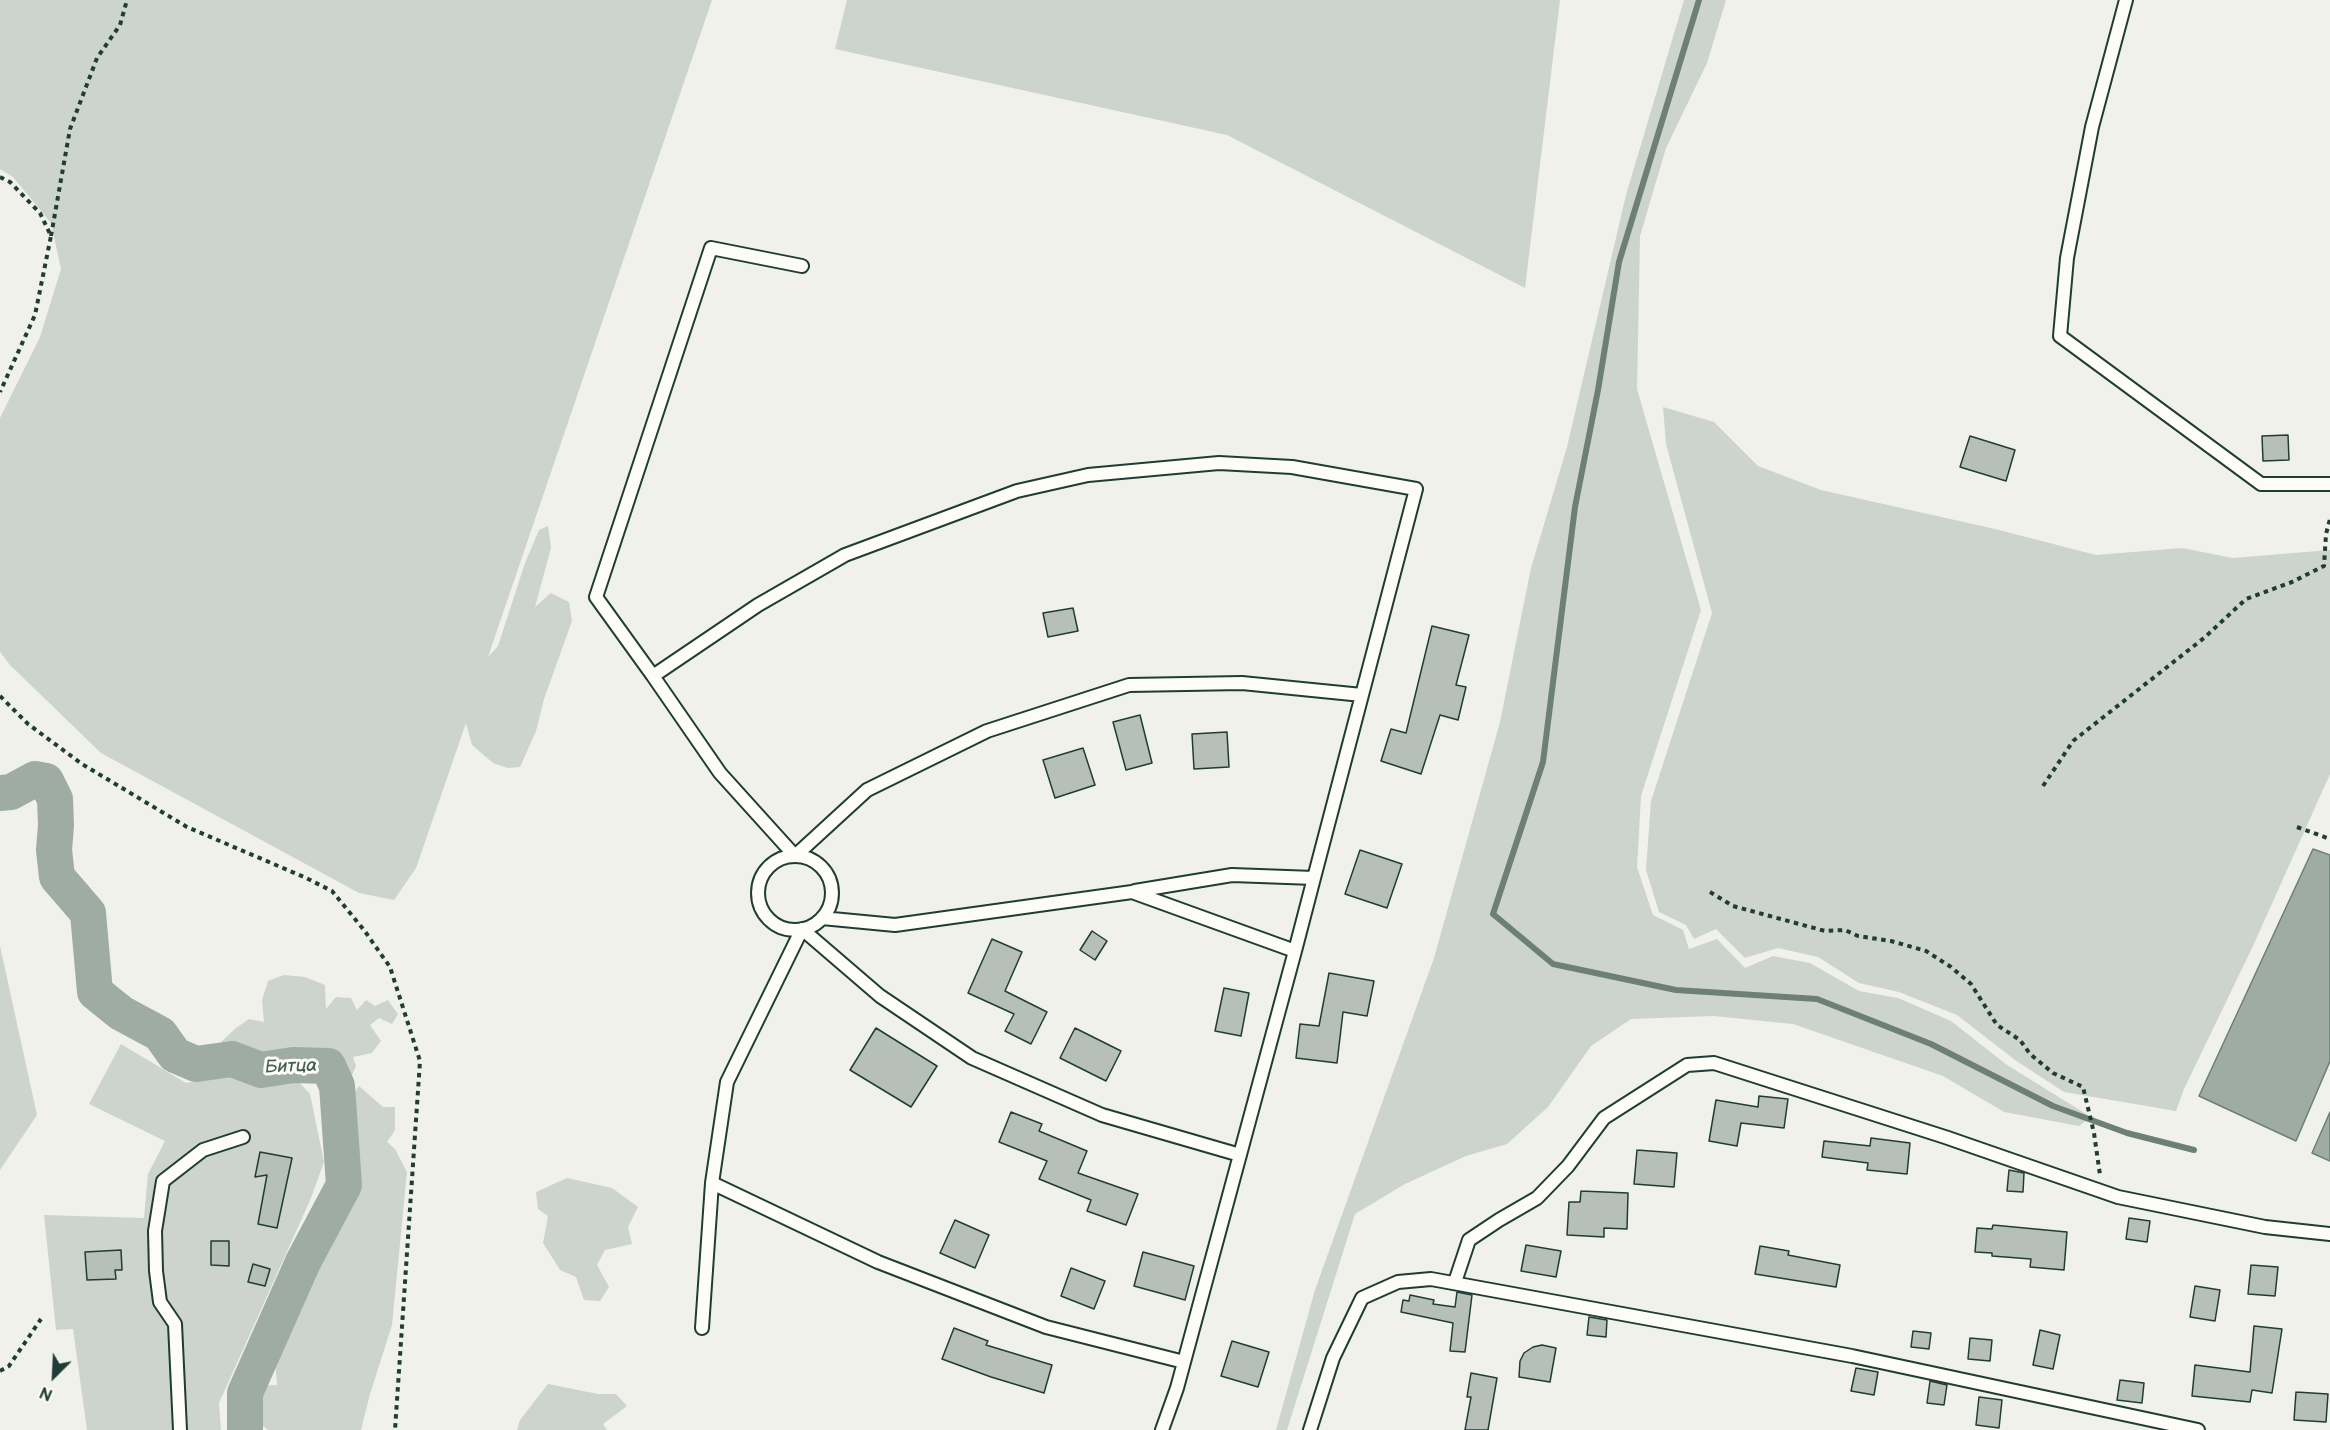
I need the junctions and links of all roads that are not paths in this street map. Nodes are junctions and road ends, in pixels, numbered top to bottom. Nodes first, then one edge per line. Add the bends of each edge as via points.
1 (2126, 0) edge
2 (802, 266) dead end
3 (2330, 484) edge
4 (653, 676) junction
5 (1362, 695) junction
6 (795, 856) junction
7 (1314, 878) junction
8 (1132, 892) junction
9 (822, 918) junction
10 (802, 929) junction
11 (1295, 951) junction
12 (243, 1137) dead end
13 (1240, 1155) junction
14 (712, 1183) junction
15 (2330, 1234) edge
16 (1455, 1282) junction
17 (702, 1328) dead end
18 (1184, 1362) junction
19 (180, 1430) edge
20 (1162, 1430) edge
21 (1310, 1430) edge
22 (2198, 1430) edge

1 - 3 lane via 2092,127 2067,258 2060,336 2261,484
2 - 4 lane via 711,248 596,597
4 - 5 lane via 758,605 845,555 1017,491 1088,475 1219,463 1292,467 1416,489
4 - 6 lane via 720,773
5 - 6 lane via 1242,682 1129,685 987,731 867,790
5 - 7 lane
6 - 9 lane via 818,864 830,884 831,896
6 - 10 lane via 783,858 768,868 759,884 758,896 761,908 777,926
7 - 8 lane via 1232,875
7 - 11 lane
8 - 9 lane via 895,925
8 - 11 lane
9 - 10 lane
10 - 13 lane via 880,996 972,1058 1102,1115
10 - 14 lane via 727,1082
11 - 13 lane
12 - 19 lane via 203,1150 163,1182 155,1231 156,1271 160,1302 175,1324
13 - 18 lane
14 - 17 lane
14 - 18 lane via 878,1262 1046,1327
15 - 16 lane via 2265,1227 2118,1197 1714,1063 1687,1065 1604,1118 1568,1166 1537,1198 1469,1240
16 - 21 lane via 1398,1282 1362,1298 1333,1358
16 - 22 lane via 1852,1356
18 - 20 lane

